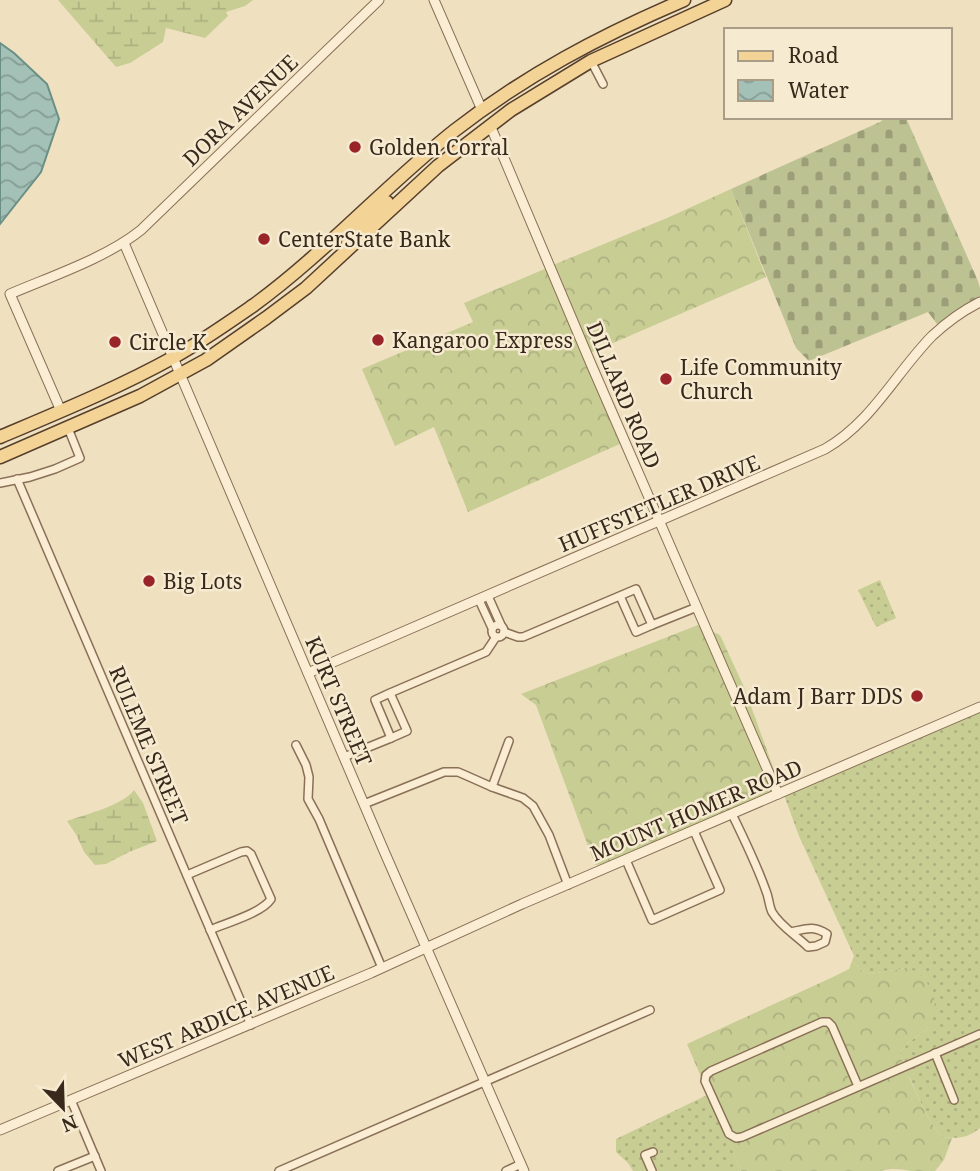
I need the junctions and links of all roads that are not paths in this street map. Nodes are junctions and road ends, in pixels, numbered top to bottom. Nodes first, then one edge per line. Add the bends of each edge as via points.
1 (379, 0) edge
2 (434, 0) edge
3 (684, 0) edge
4 (708, 0) edge
5 (725, 0) edge
6 (661, 28) junction
7 (591, 61) junction
8 (525, 81) junction
9 (603, 84) dead end
10 (482, 110) junction
11 (490, 125) junction
12 (438, 166) junction
13 (395, 183) junction
14 (124, 243) junction
15 (346, 252) junction
16 (10, 294) junction
17 (0, 298) edge
18 (980, 302) edge
19 (174, 357) junction
20 (181, 374) junction
21 (100, 394) junction
22 (61, 411) junction
23 (68, 428) junction
24 (0, 437) edge
25 (19, 449) junction
26 (0, 457) edge
27 (17, 479) junction
28 (0, 483) edge
29 (660, 521) junction
30 (620, 596) junction
31 (485, 602) junction
32 (697, 607) junction
33 (652, 625) junction
34 (492, 628) junction
35 (505, 631) junction
36 (494, 639) junction
37 (308, 673) junction
38 (390, 693) junction
39 (980, 706) edge
40 (391, 738) junction
41 (509, 741) dead end
42 (296, 745) dead end
43 (344, 757) junction
44 (492, 787) junction
45 (778, 794) junction
46 (364, 804) junction
47 (733, 814) junction
48 (694, 831) junction
49 (626, 860) junction
50 (187, 876) junction
51 (568, 885) junction
52 (210, 930) junction
53 (791, 932) dead end
54 (427, 948) junction
55 (382, 968) junction
56 (650, 1010) dead end
57 (251, 1025) junction
58 (980, 1034) edge
59 (935, 1053) junction
60 (485, 1082) junction
61 (858, 1086) junction
62 (71, 1100) junction
63 (954, 1100) dead end
64 (0, 1130) edge
65 (653, 1152) dead end
66 (95, 1156) junction
67 (522, 1167) edge
68 (58, 1171) edge
69 (101, 1171) edge
70 (279, 1171) edge
71 (506, 1171) edge
72 (652, 1171) edge

1 - 14 street, DORA AVENUE
2 - 10 street
3 - 8 main road via 616,30
4 - 6 main road via 671,17
5 - 6 main road
6 - 7 main road
7 - 9 street
7 - 11 main road
8 - 10 main road
8 - 11 main road via 496,110
10 - 12 main road via 477,124 441,157
10 - 13 main road
11 - 12 main road
11 - 29 street, DILLARD ROAD
12 - 15 main road
13 - 15 main road via 391,197 349,238
13 - 19 main road via 277,287
14 - 16 street, DORA AVENUE
14 - 19 street, KURT STREET
15 - 20 main road via 266,318
16 - 17 street
16 - 22 street
18 - 29 street, HUFFSTETLER DRIVE via 933,336 869,414 843,438
19 - 20 street, KURT STREET
19 - 21 main road
20 - 23 main road
20 - 37 street, KURT STREET
21 - 22 main road
21 - 23 main road via 78,409
22 - 24 main road
22 - 25 main road via 51,426
23 - 25 main road
23 - 27 street via 80,458
25 - 26 main road
27 - 28 street
27 - 50 street, RULEME STREET
29 - 31 street, HUFFSTETLER DRIVE
29 - 32 street, DILLARD ROAD
30 - 33 street via 636,589
30 - 33 street via 636,632
30 - 35 street via 523,637
31 - 34 street
31 - 35 street
31 - 37 street, HUFFSTETLER DRIVE
32 - 33 street
32 - 45 street, DILLARD ROAD
34 - 35 street via 495,625
34 - 36 street
35 - 36 street
36 - 38 street via 486,652
37 - 43 street, KURT STREET
38 - 40 street via 375,700
38 - 40 street via 407,731
39 - 45 street, MOUNT HOMER ROAD
40 - 43 street
41 - 44 street
42 - 55 street via 310,777 308,799
43 - 46 street, KURT STREET
44 - 46 street via 458,772 444,772
44 - 51 street via 533,806
45 - 47 street, MOUNT HOMER ROAD
46 - 54 street, KURT STREET
47 - 48 street, MOUNT HOMER ROAD
47 - 53 street via 772,912
48 - 49 street, MOUNT HOMER ROAD
48 - 49 street via 720,890 652,920
49 - 51 street, MOUNT HOMER ROAD
50 - 52 street, RULEME STREET
50 - 52 street via 247,851 271,899 260,909
51 - 54 street, MOUNT HOMER ROAD
52 - 57 street, RULEME STREET
54 - 55 street, WEST ARDICE AVENUE
54 - 60 street, KURT STREET
55 - 57 street, WEST ARDICE AVENUE
56 - 60 street
57 - 62 street, WEST ARDICE AVENUE
58 - 59 street
59 - 61 street
59 - 63 street
60 - 67 street, KURT STREET
60 - 70 street
61 - 61 street via 737,1138 729,1134 705,1081 711,1071 828,1022
62 - 64 street, WEST ARDICE AVENUE
62 - 66 street
65 - 72 street via 645,1155
66 - 68 street
66 - 69 street
67 - 71 street

